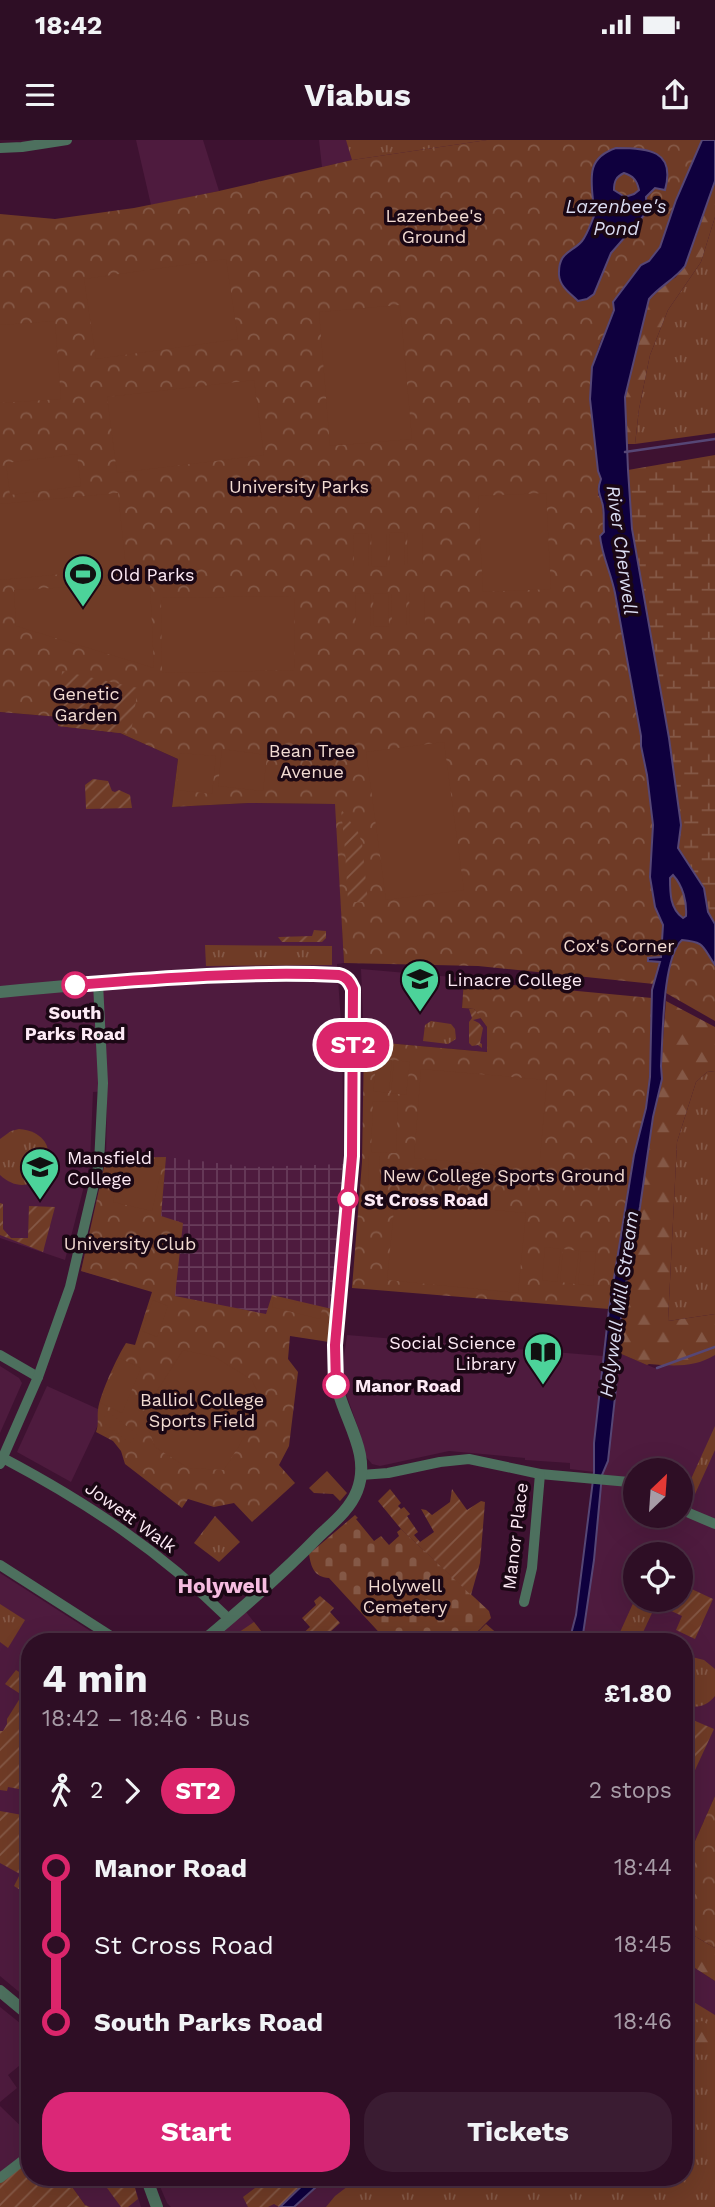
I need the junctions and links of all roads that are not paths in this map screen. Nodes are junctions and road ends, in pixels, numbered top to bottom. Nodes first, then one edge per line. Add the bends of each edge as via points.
1 (67, 140) edge
2 (0, 148) edge
3 (98, 983) junction
4 (0, 992) edge
5 (0, 1355) edge
6 (38, 1377) junction
7 (1, 1461) edge
8 (540, 1474) junction
9 (361, 1475) junction
10 (623, 1481) edge
11 (693, 1515) edge
12 (715, 1524) edge
13 (0, 1565) edge
14 (524, 1602) dead end
15 (229, 1619) junction
16 (106, 1633) edge
17 (213, 1633) edge
18 (1, 1993) edge
19 (21, 2008) edge
20 (21, 2162) edge
21 (0, 2178) edge
22 (149, 2186) edge
23 (157, 2207) edge

1 - 2 street
3 - 4 street
3 - 6 street via 103,1083 99,1163 70,1287
3 - 9 street via 332,975 344,977 353,989 352,1156 335,1379 355,1434
5 - 6 street
6 - 7 street
7 - 15 street, Jowett Walk via 73,1496 151,1549
8 - 9 street via 469,1459
8 - 10 street
8 - 14 street, Manor Place via 532,1568
9 - 15 street via 346,1509
11 - 12 street
13 - 16 street
15 - 17 street
18 - 19 street
20 - 21 street
22 - 23 street

